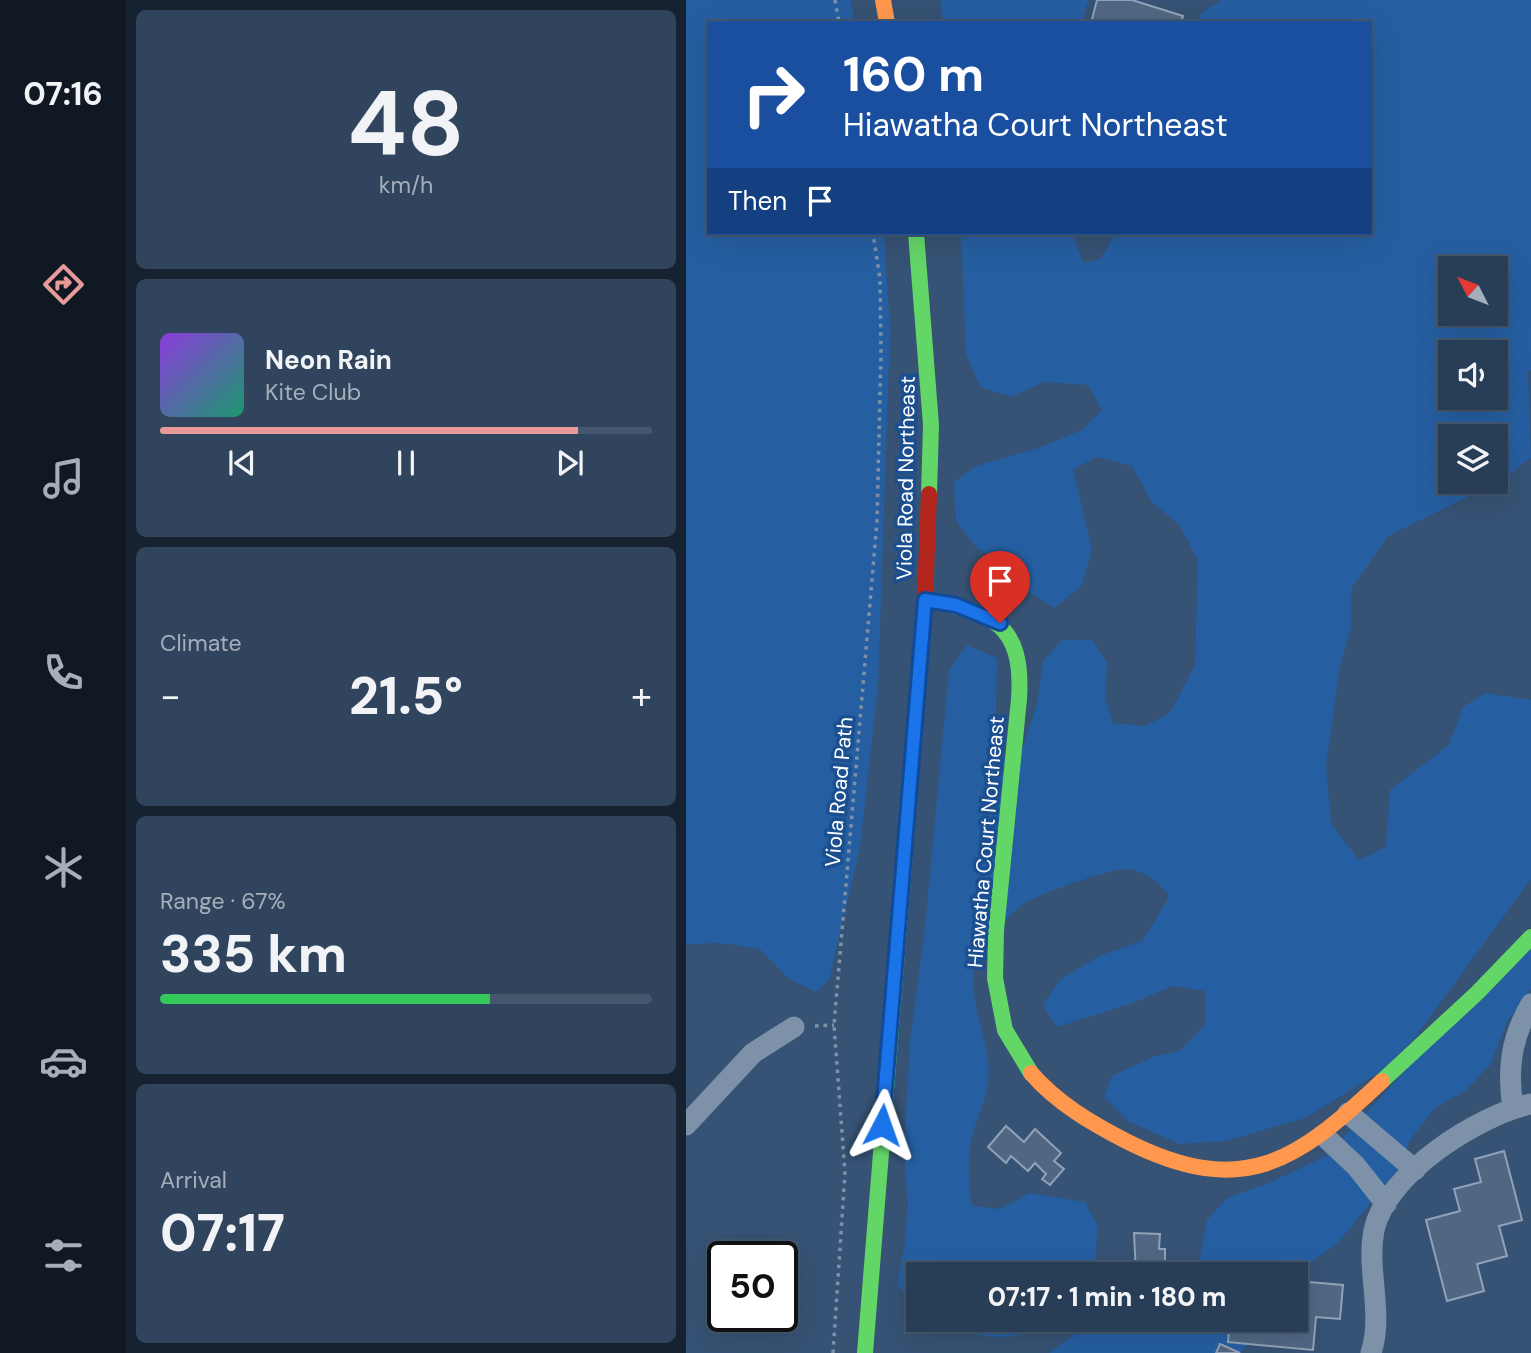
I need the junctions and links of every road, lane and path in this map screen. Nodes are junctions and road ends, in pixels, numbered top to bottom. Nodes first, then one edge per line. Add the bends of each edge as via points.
1 (835, 0) edge
2 (883, 0) edge
3 (839, 21) edge
4 (887, 21) edge
5 (873, 235) edge
6 (916, 235) edge
7 (925, 600) junction
8 (1531, 937) edge
9 (1531, 1004) edge
10 (794, 1027) dead end
11 (1522, 1106) edge
12 (1348, 1113) junction
13 (686, 1125) edge
14 (1323, 1135) junction
15 (1415, 1170) junction
16 (1386, 1204) junction
17 (833, 1353) edge
18 (865, 1353) edge
19 (1371, 1353) edge

1 - 3 path
2 - 4 street
5 - 17 path, Viola Road Path via 880,279 881,352 877,521 834,1025 845,1173
6 - 7 street, Viola Road Northeast via 931,425
7 - 14 street, Hiawatha Court Northeast via 990,617 1009,632 1018,651 1020,686 994,967 1005,1030 1027,1068 1055,1097 1094,1125 1198,1168 1230,1171 1273,1162
7 - 18 street, Viola Road Northeast
8 - 12 street, Hiawatha Court Northeast via 1447,1023
9 - 11 street via 1511,1056 1509,1082
10 - 13 street via 753,1053
11 - 15 street via 1459,1133
12 - 14 street, Hiawatha Court Northeast
12 - 15 street
14 - 16 street
15 - 16 street
16 - 19 street via 1374,1231 1377,1318

